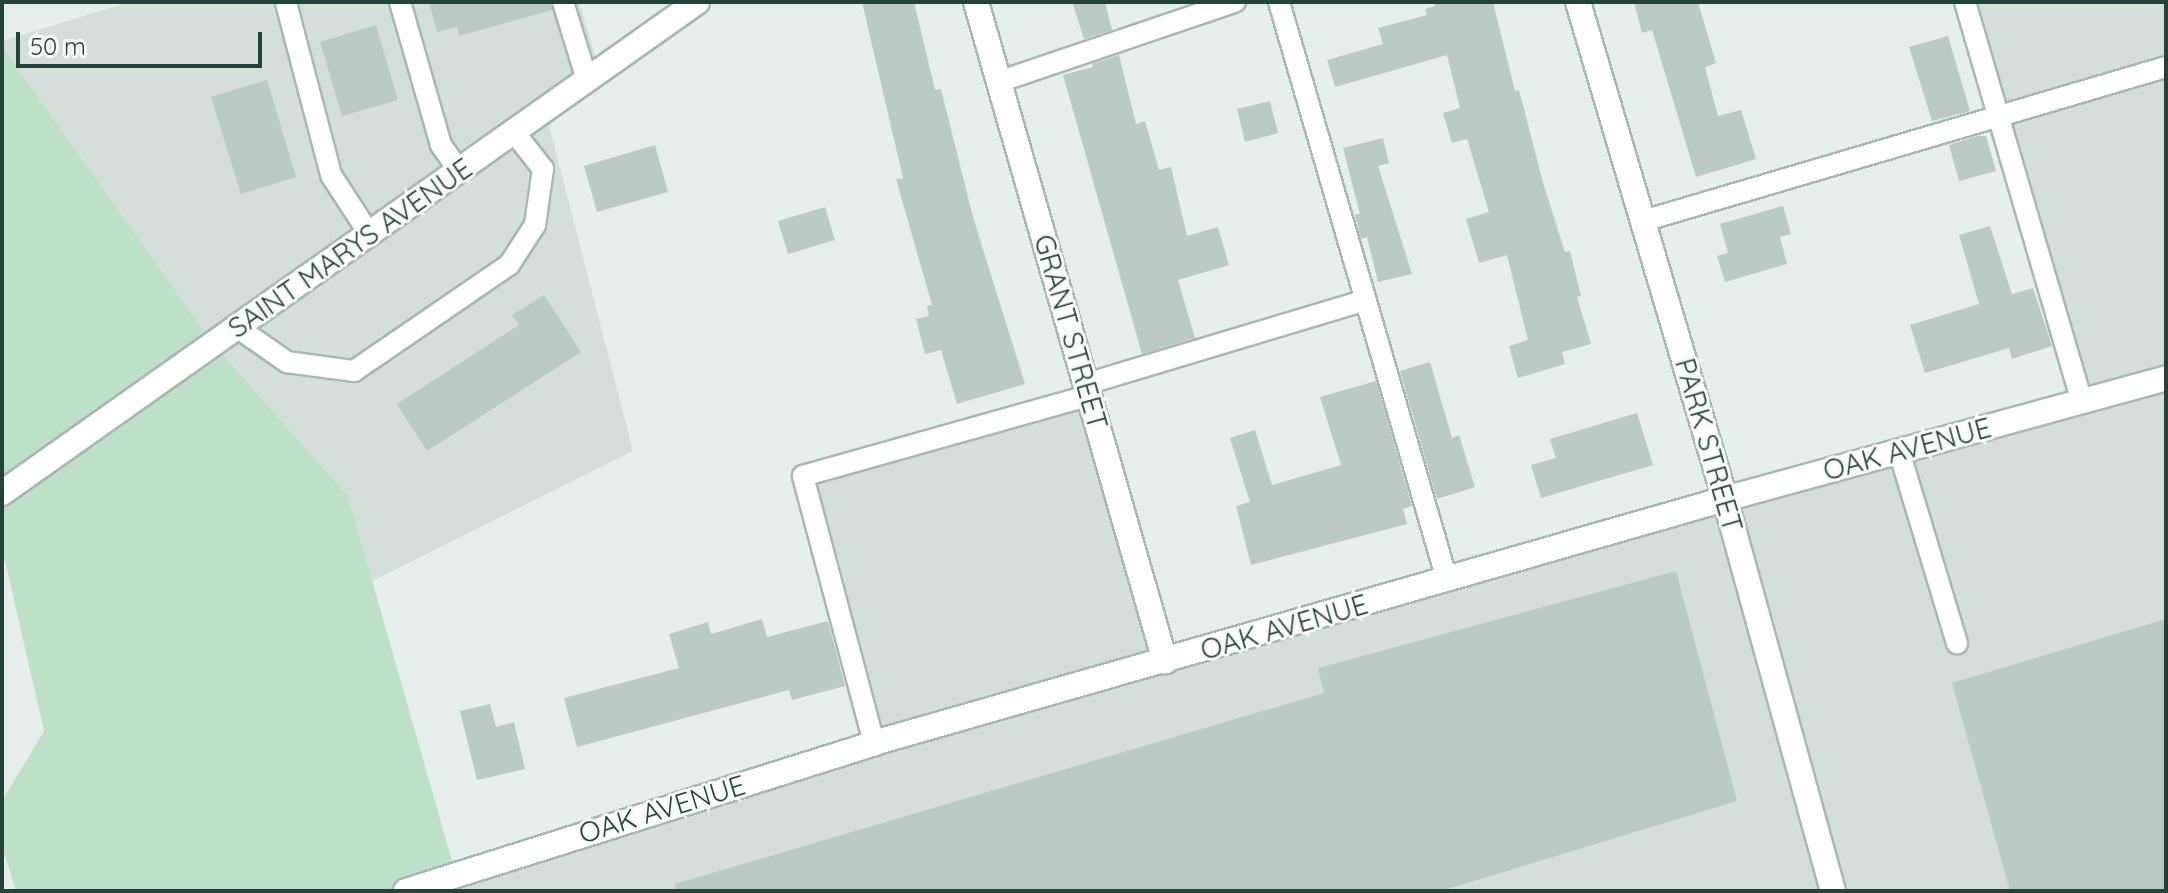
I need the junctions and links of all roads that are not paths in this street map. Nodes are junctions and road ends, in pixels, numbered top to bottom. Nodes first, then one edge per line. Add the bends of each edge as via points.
1 (400, 2) edge
2 (563, 2) edge
3 (697, 2) edge
4 (976, 2) edge
5 (1235, 2) edge
6 (1279, 2) edge
7 (1578, 2) edge
8 (1965, 2) edge
9 (286, 3) edge
10 (2166, 67) edge
11 (587, 80) junction
12 (1001, 81) junction
13 (1998, 115) junction
14 (514, 132) junction
15 (459, 171) junction
16 (1643, 221) junction
17 (370, 235) junction
18 (1366, 300) junction
19 (238, 328) junction
20 (2166, 378) edge
21 (1087, 390) junction
22 (2082, 401) junction
23 (1899, 451) junction
24 (2, 493) edge
25 (1725, 499) junction
26 (1447, 580) junction
27 (1957, 643) dead end
28 (1165, 661) junction
29 (874, 743) junction
30 (406, 891) edge
31 (1833, 891) edge

1 - 15 lane via 441,145
2 - 11 lane
3 - 11 street, SAINT MARYS AVENUE
4 - 12 street, GRANT STREET
5 - 12 lane
6 - 18 lane
7 - 16 street, PARK STREET
8 - 13 lane
9 - 17 lane via 331,175
10 - 13 lane
11 - 14 street, SAINT MARYS AVENUE
12 - 21 street, GRANT STREET
13 - 16 lane
13 - 22 lane
14 - 15 street, SAINT MARYS AVENUE
14 - 19 lane via 543,169 535,225 509,265 354,371 287,362
15 - 17 street, SAINT MARYS AVENUE
16 - 25 street, PARK STREET
17 - 19 street, SAINT MARYS AVENUE
18 - 21 lane
18 - 26 lane
19 - 24 street, SAINT MARYS AVENUE
20 - 22 street, OAK AVENUE
21 - 28 street, GRANT STREET
21 - 29 lane via 803,476
22 - 23 street, OAK AVENUE
23 - 25 street, OAK AVENUE
23 - 27 lane
25 - 26 street, OAK AVENUE
25 - 31 street, PARK STREET
26 - 28 street, OAK AVENUE
28 - 29 street, OAK AVENUE
29 - 30 street, OAK AVENUE

